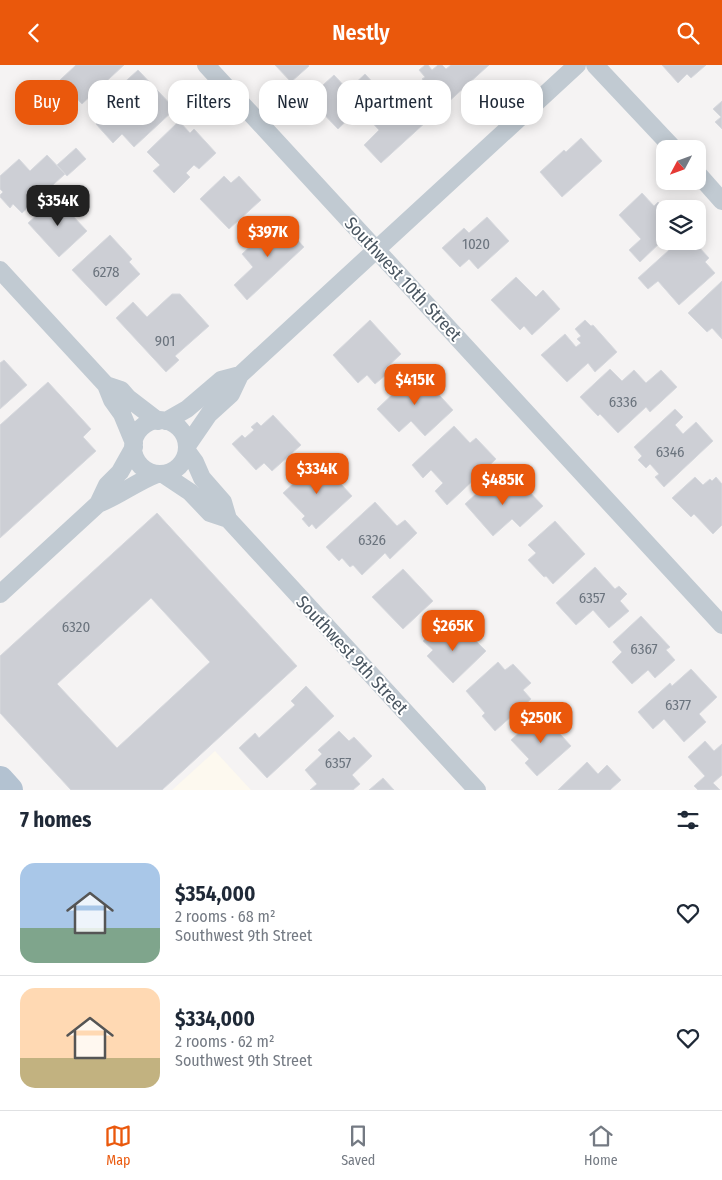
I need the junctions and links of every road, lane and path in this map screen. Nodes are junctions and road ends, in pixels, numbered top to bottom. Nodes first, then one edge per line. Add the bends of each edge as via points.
1 (206, 65) edge
2 (577, 65) edge
3 (595, 65) edge
4 (666, 140) edge
5 (706, 184) edge
6 (722, 201) edge
7 (377, 250) junction
8 (0, 270) edge
9 (240, 375) junction
10 (106, 385) junction
11 (162, 421) junction
12 (134, 445) junction
13 (187, 448) junction
14 (160, 474) junction
15 (98, 504) junction
16 (228, 519) junction
17 (0, 594) edge
18 (722, 625) edge
19 (0, 780) edge
20 (9, 790) edge
21 (477, 790) edge

1 - 7 street, Southwest 10th Street
2 - 7 street
3 - 4 street
5 - 6 street
7 - 9 street
7 - 18 street, Southwest 10th Street
8 - 10 street
9 - 11 street via 221,381 187,409
9 - 13 street via 231,394 209,414
10 - 11 street via 121,390
10 - 12 street
11 - 12 street via 142,427
11 - 13 street via 181,430
12 - 14 street via 136,459 142,467
12 - 15 street
13 - 14 street via 178,467
13 - 16 street, Southwest 9th Street via 202,477 223,502
14 - 15 street
14 - 16 street, Southwest 9th Street via 190,492 210,513
15 - 17 street
16 - 21 street, Southwest 9th Street
19 - 20 main road

